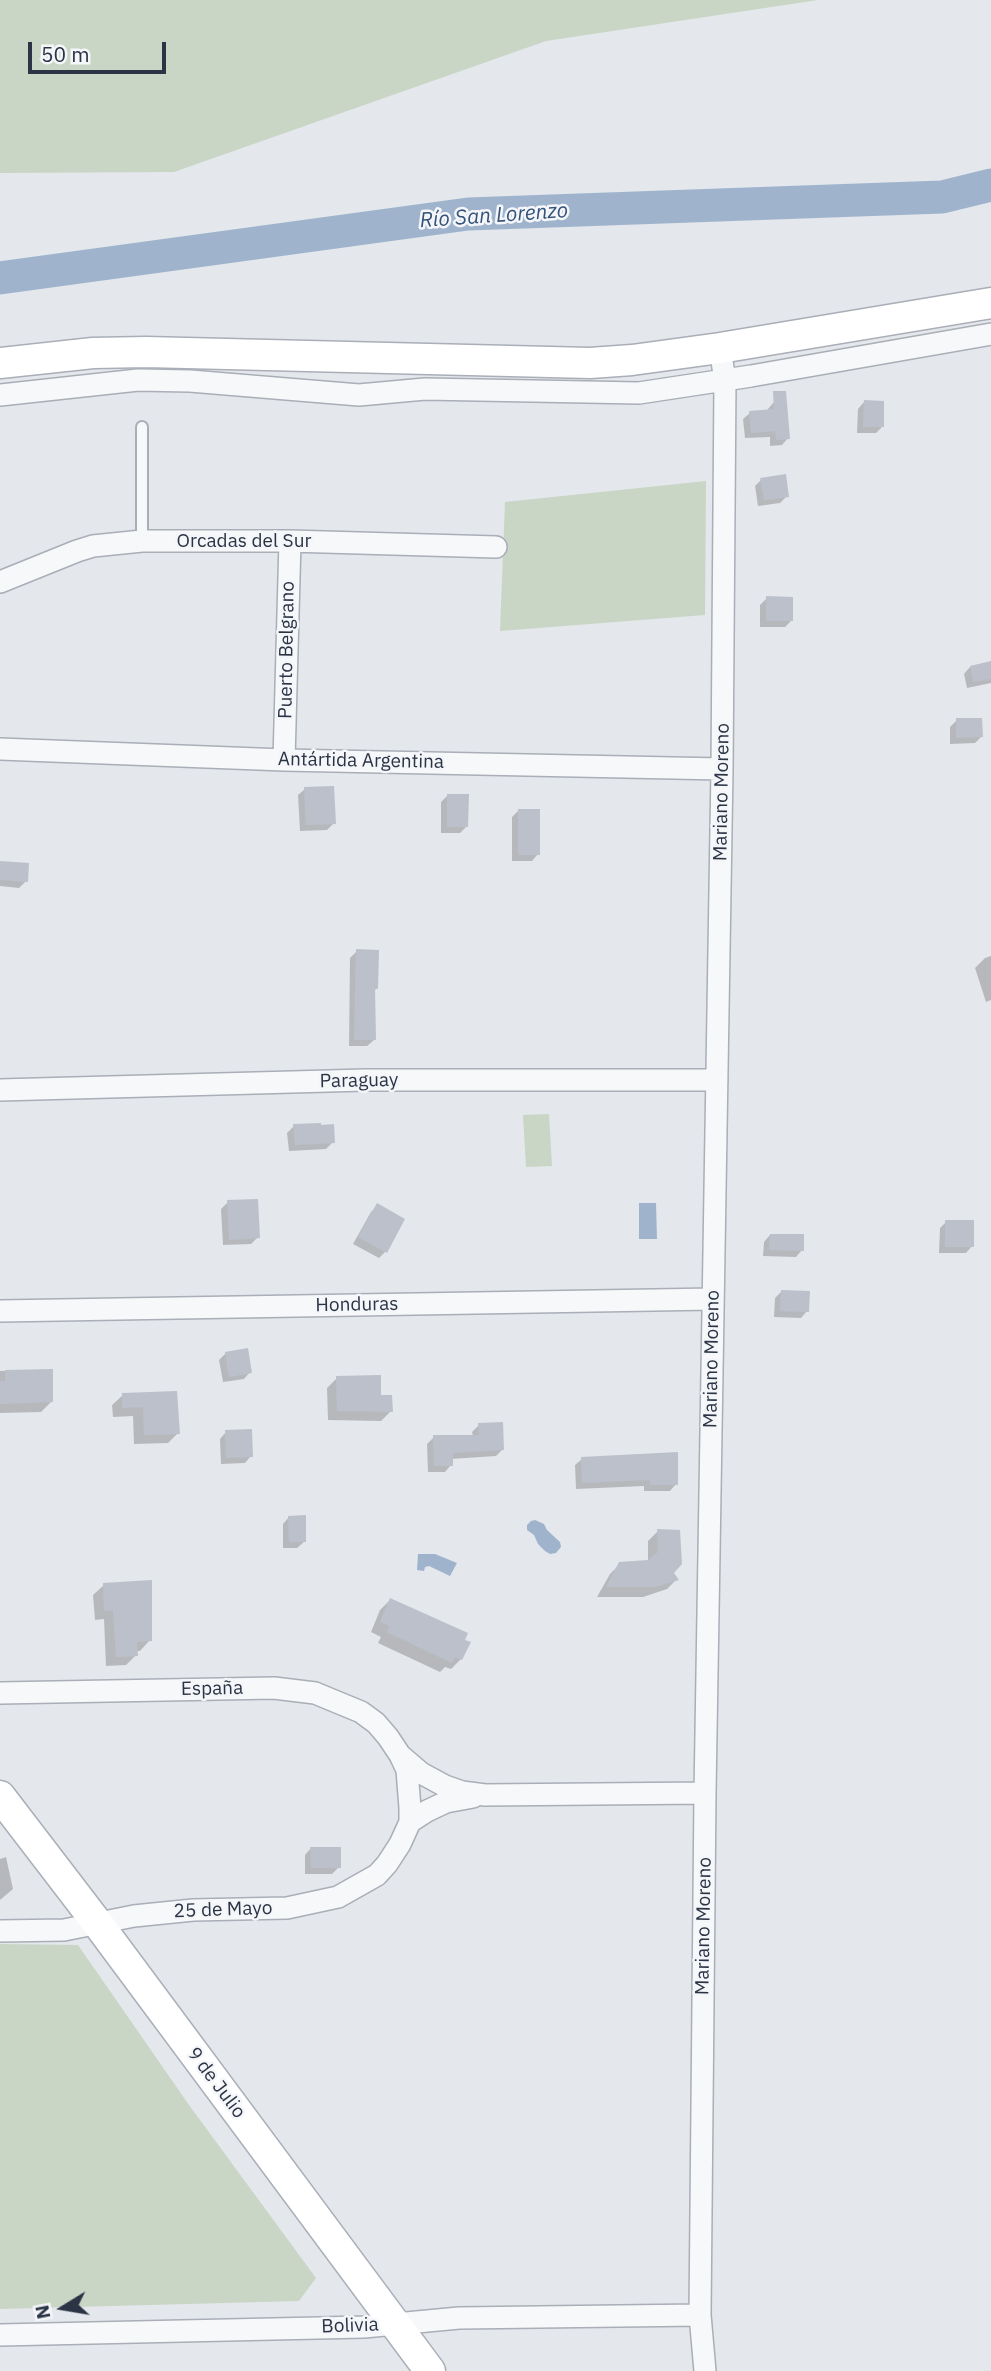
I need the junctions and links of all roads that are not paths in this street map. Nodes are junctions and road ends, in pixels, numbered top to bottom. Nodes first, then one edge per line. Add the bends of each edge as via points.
1 (991, 303) edge
2 (991, 334) edge
3 (720, 348) junction
4 (0, 363) edge
5 (725, 381) junction
6 (0, 395) edge
7 (142, 428) dead end
8 (142, 541) junction
9 (290, 541) junction
10 (496, 547) dead end
11 (0, 582) edge
12 (0, 749) edge
13 (284, 760) junction
14 (722, 769) junction
15 (717, 1080) junction
16 (0, 1090) edge
17 (713, 1300) junction
18 (0, 1311) edge
19 (0, 1693) edge
20 (400, 1755) junction
21 (705, 1793) junction
22 (485, 1795) junction
23 (0, 1796) edge
24 (410, 1822) junction
25 (98, 1924) junction
26 (0, 1931) edge
27 (700, 2315) junction
28 (396, 2324) junction
29 (0, 2335) edge
30 (430, 2371) edge
31 (705, 2371) edge

1 - 3 street
2 - 5 street
3 - 4 street via 590,363 132,352
3 - 5 street, Mariano Moreno
5 - 6 street via 639,393 425,388 359,395 138,380
5 - 14 street, Mariano Moreno
7 - 8 lane
8 - 9 street, Orcadas del Sur
8 - 11 street, Orcadas del Sur via 93,546
9 - 10 street, Orcadas del Sur
9 - 13 street, Puerto Belgrano
12 - 13 street, Antártida Argentina
13 - 14 street, Antártida Argentina
14 - 15 street, Mariano Moreno
15 - 16 street, Paraguay via 365,1080
15 - 17 street, Mariano Moreno
17 - 18 street, Honduras
17 - 21 street, Mariano Moreno
19 - 20 street, España via 291,1689 315,1693 361,1712 376,1723
20 - 22 street, España via 444,1786
20 - 24 street, España via 407,1770
21 - 22 street, España
21 - 27 street, Mariano Moreno
22 - 24 street, España via 446,1802
23 - 25 street, 9 de Julio
24 - 25 street, 25 de Mayo via 377,1875 338,1897 287,1908 193,1910
25 - 26 street, 25 de Mayo via 64,1930
25 - 28 street, 9 de Julio
27 - 28 street, Bolivia via 458,2318
27 - 31 street, Mariano Moreno
28 - 29 street, Bolivia
28 - 30 street, 9 de Julio

